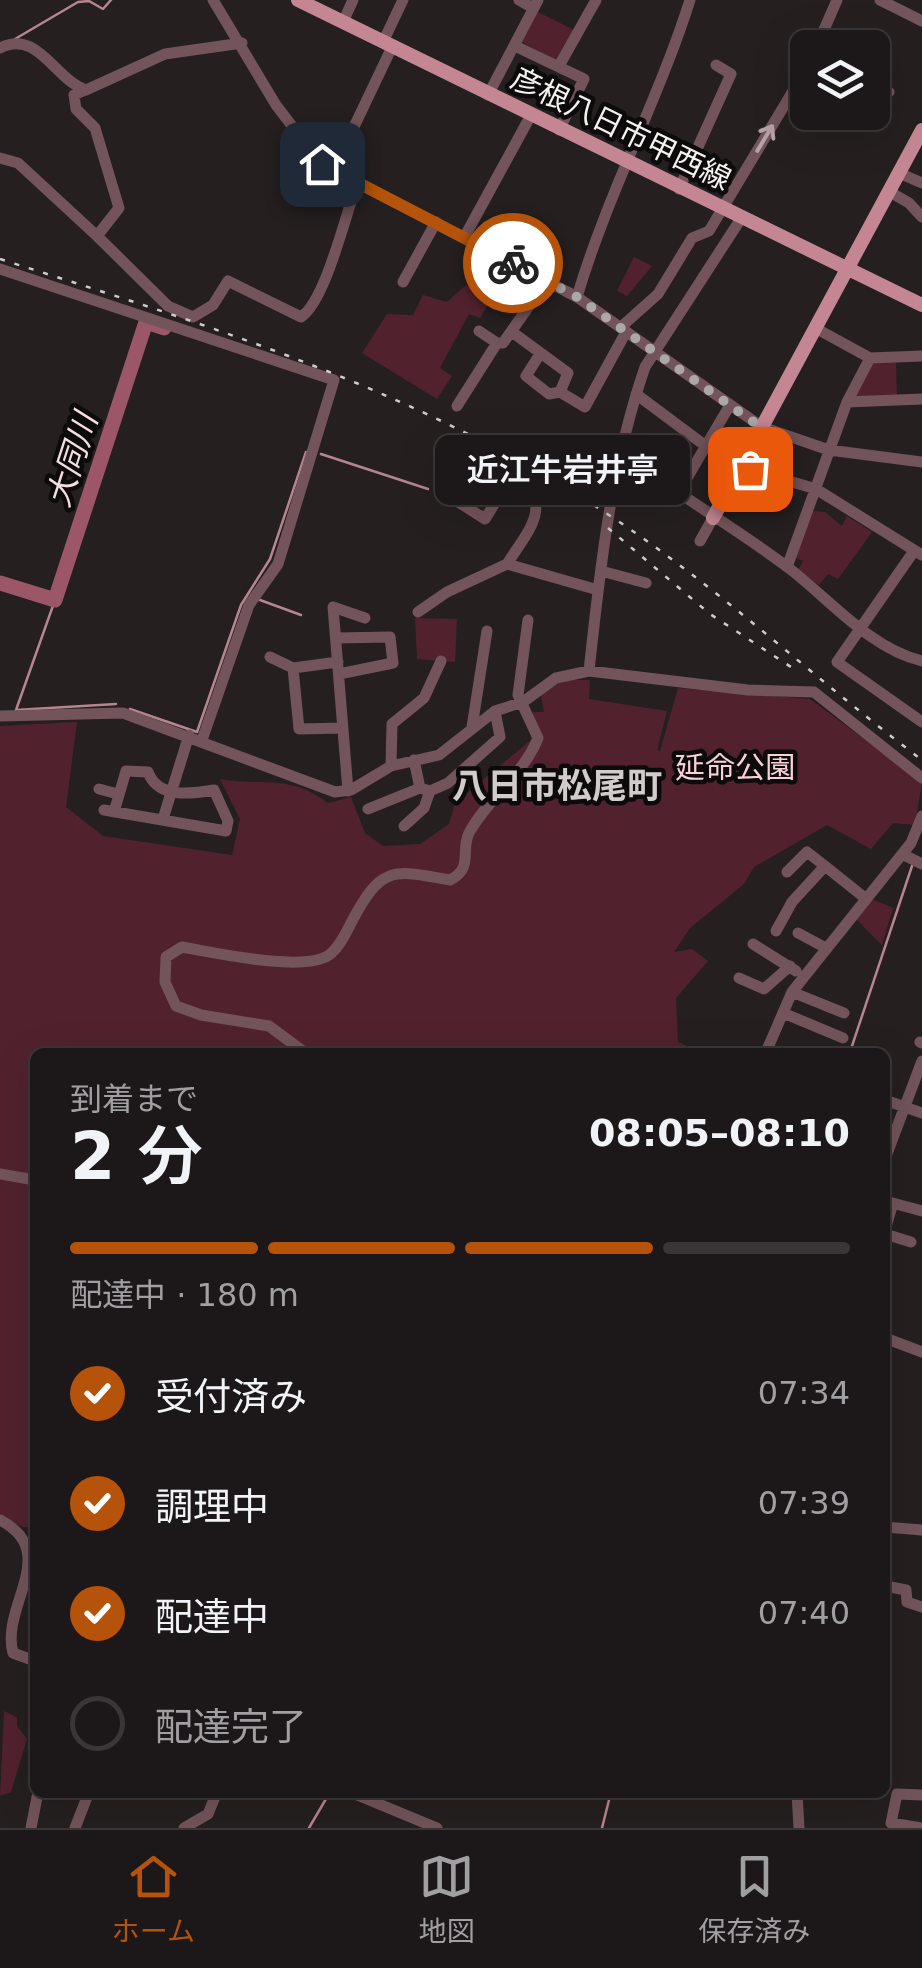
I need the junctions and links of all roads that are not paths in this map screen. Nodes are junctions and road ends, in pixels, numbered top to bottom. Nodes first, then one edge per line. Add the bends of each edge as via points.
1 (214, 0) edge
2 (298, 0) edge
3 (353, 0) edge
4 (402, 0) edge
5 (518, 0) edge
6 (596, 0) edge
7 (837, 0) edge
8 (880, 0) edge
9 (688, 1) edge
10 (536, 4) edge
11 (922, 21) edge
12 (343, 22) junction
13 (824, 30) edge
14 (242, 43) junction
15 (388, 44) junction
16 (515, 46) junction
17 (0, 48) edge
18 (716, 65) dead end
19 (559, 66) junction
20 (85, 90) junction
21 (488, 95) junction
22 (790, 96) edge
23 (531, 115) junction
24 (559, 130) junction
25 (922, 130) edge
26 (0, 158) edge
27 (627, 164) junction
28 (332, 171) junction
29 (899, 173) junction
30 (358, 181) junction
31 (922, 182) edge
32 (679, 189) junction
33 (890, 192) junction
34 (722, 210) junction
35 (742, 216) junction
36 (922, 217) edge
37 (436, 222) junction
38 (97, 236) junction
39 (465, 236) junction
40 (846, 268) junction
41 (0, 269) edge
42 (403, 282) dead end
43 (546, 282) junction
44 (577, 297) junction
45 (922, 305) edge
46 (817, 329) junction
47 (479, 330) dead end
48 (624, 330) junction
49 (512, 332) junction
50 (497, 344) junction
51 (656, 352) junction
52 (540, 354) junction
53 (922, 356) edge
54 (870, 358) junction
55 (560, 392) junction
56 (636, 394) junction
57 (922, 399) edge
58 (847, 402) junction
59 (730, 405) junction
60 (457, 406) dead end
61 (762, 428) junction
62 (707, 446) junction
63 (619, 450) junction
64 (829, 450) junction
65 (922, 462) edge
66 (742, 466) junction
67 (513, 474) junction
68 (816, 489) junction
69 (678, 494) junction
70 (713, 518) junction
71 (700, 540) dead end
72 (918, 553) edge
73 (508, 564) junction
74 (787, 567) junction
75 (601, 571) junction
76 (646, 583) dead end
77 (598, 590) junction
78 (418, 612) dead end
79 (365, 618) dead end
80 (528, 620) dead end
81 (863, 628) junction
82 (486, 631) dead end
83 (336, 638) junction
84 (270, 657) dead end
85 (441, 661) dead end
86 (922, 661) edge
87 (293, 668) junction
88 (338, 668) junction
89 (589, 671) junction
90 (524, 702) junction
91 (494, 711) junction
92 (0, 716) edge
93 (922, 722) edge
94 (472, 727) junction
95 (343, 728) junction
96 (195, 738) junction
97 (414, 760) junction
98 (391, 766) junction
99 (922, 778) edge
100 (99, 789) dead end
101 (348, 790) junction
102 (426, 790) junction
103 (168, 792) junction
104 (118, 794) junction
105 (368, 809) dead end
106 (922, 816) edge
107 (163, 819) junction
108 (404, 826) dead end
109 (920, 830) edge
110 (902, 854) junction
111 (918, 862) edge
112 (825, 866) junction
113 (786, 872) dead end
114 (865, 898) junction
115 (776, 931) dead end
116 (798, 932) dead end
117 (753, 944) dead end
118 (826, 948) junction
119 (790, 966) junction
120 (803, 977) junction
121 (739, 978) dead end
122 (792, 992) junction
123 (782, 1013) junction
124 (844, 1013) dead end
125 (843, 1038) dead end
126 (299, 1048) edge
127 (768, 1048) edge
128 (922, 1061) edge
129 (890, 1102) edge
130 (904, 1108) junction
131 (922, 1113) edge
132 (890, 1146) edge
133 (0, 1174) edge
134 (30, 1179) edge
135 (890, 1202) edge
136 (922, 1211) edge
137 (890, 1234) edge
138 (912, 1242) dead end
139 (890, 1340) edge
140 (922, 1352) edge
141 (0, 1520) edge
142 (890, 1527) edge
143 (922, 1530) edge
144 (890, 1587) edge
145 (922, 1607) edge
146 (30, 1659) edge
147 (922, 1795) edge
148 (37, 1798) edge
149 (87, 1798) edge
150 (215, 1798) edge
151 (364, 1798) edge
152 (797, 1798) edge
153 (31, 1828) edge
154 (75, 1828) edge
155 (184, 1828) edge
156 (437, 1828) edge
157 (799, 1828) edge
158 (922, 1828) edge

1 - 14 street
2 - 12 main road, 彦根八日市甲西線
3 - 12 street
4 - 15 street
5 - 10 street
6 - 19 street
7 - 13 street
8 - 11 street
9 - 27 street
10 - 16 street
12 - 15 main road, 彦根八日市甲西線
14 - 20 street via 166,54
14 - 28 street via 276,105
15 - 21 main road, 彦根八日市甲西線
15 - 28 street
16 - 19 street
16 - 21 street
17 - 20 street via 29,44 72,86
18 - 32 street via 731,74
19 - 24 street via 584,79
20 - 38 street via 74,95 76,109 95,128 119,208
21 - 23 main road, 彦根八日市甲西線
34 -> 22 street
23 - 24 main road, 彦根八日市甲西線
23 - 39 street
24 - 27 main road, 彦根八日市甲西線
25 - 29 main road
26 - 38 street via 18,163
27 - 32 main road, 彦根八日市甲西線
27 - 44 street
28 - 30 street
29 - 31 street
29 - 33 main road
30 - 37 street
30 - 38 street via 326,274 301,317 228,281 213,305 193,317 168,306
32 - 34 main road, 彦根八日市甲西線
33 - 36 street
33 - 40 main road
34 - 35 main road, 彦根八日市甲西線
34 - 48 street via 709,231 692,238 658,294
35 - 40 main road, 彦根八日市甲西線
35 - 51 street
37 - 39 street
37 - 42 street
39 - 43 street
40 - 45 main road, 彦根八日市甲西線
40 - 46 main road
41 - 96 street via 334,380 278,564 249,605
43 - 44 street
43 - 49 street
44 - 48 street
46 - 54 street
46 - 61 main road
47 - 50 street
48 - 51 street
48 - 55 street via 585,407
49 - 50 street
49 - 52 street
50 - 60 street
51 - 56 street
51 - 59 street
52 - 55 street via 568,373
52 - 55 street via 526,376 549,394
53 - 54 street
54 - 58 street
56 - 62 street
56 - 63 street
57 - 58 street
58 - 64 street
59 - 61 street
59 - 62 street
61 - 64 street
61 - 66 main road
62 - 69 street
63 - 69 street
63 - 75 street
64 - 65 street
64 - 68 street
66 - 68 street
66 - 70 main road
67 - 67 street via 480,454 452,498 485,519
67 - 73 street via 530,487 537,507
68 - 72 street
68 - 74 street
69 - 70 street
70 - 71 street
70 - 74 street
72 - 81 street
73 - 77 street
73 - 78 street
74 - 81 street
75 - 76 street
75 - 77 street
77 - 89 street
79 - 83 street via 333,607
80 - 90 street via 518,696
81 - 86 street
81 - 93 street via 837,662
82 - 94 street
83 - 88 street
83 - 88 street via 390,638 394,663
84 - 87 street
85 - 98 street via 424,698 392,724
87 - 88 street
87 - 95 street via 299,729
88 - 95 street
89 - 90 street via 556,678
89 - 99 street via 814,692
90 - 91 street
90 - 126 street via 538,738 466,838 466,862 457,876 412,871 384,877 322,958 269,959 182,947 166,957 165,982 176,1006 270,1026
91 - 94 street
91 - 102 street via 500,738 448,784
92 - 96 street via 123,714
94 - 97 street via 439,755
95 - 101 street
96 - 101 street via 335,792
96 - 103 street
97 - 98 street
97 - 102 street
98 - 101 street
100 - 104 street
102 - 105 street
102 - 108 street via 424,808
103 - 104 street via 148,772 126,771
103 - 107 street
103 - 107 street via 214,790 228,822 226,830
104 - 107 street via 109,811
106 - 109 street
109 - 110 street
110 - 111 street
110 - 114 street
112 - 113 street via 807,852
112 - 114 street
112 - 115 street
114 - 118 street
116 - 118 street
117 - 119 street
118 - 120 street
119 - 120 street
119 - 121 street via 764,989
120 - 122 street
122 - 123 street
122 - 124 street
123 - 125 street
123 - 127 street
128 - 130 street
129 - 130 street
130 - 131 street
130 - 132 street
133 - 134 street
135 - 136 street
137 - 138 street
139 - 140 street
141 - 146 street via 22,1536 28,1555 5,1635 12,1653
142 - 143 street
144 - 145 street via 906,1590 907,1602
147 - 158 street via 897,1794 892,1822
148 - 153 street
149 - 154 street
150 - 155 street via 208,1814
151 - 156 street
152 - 157 street

